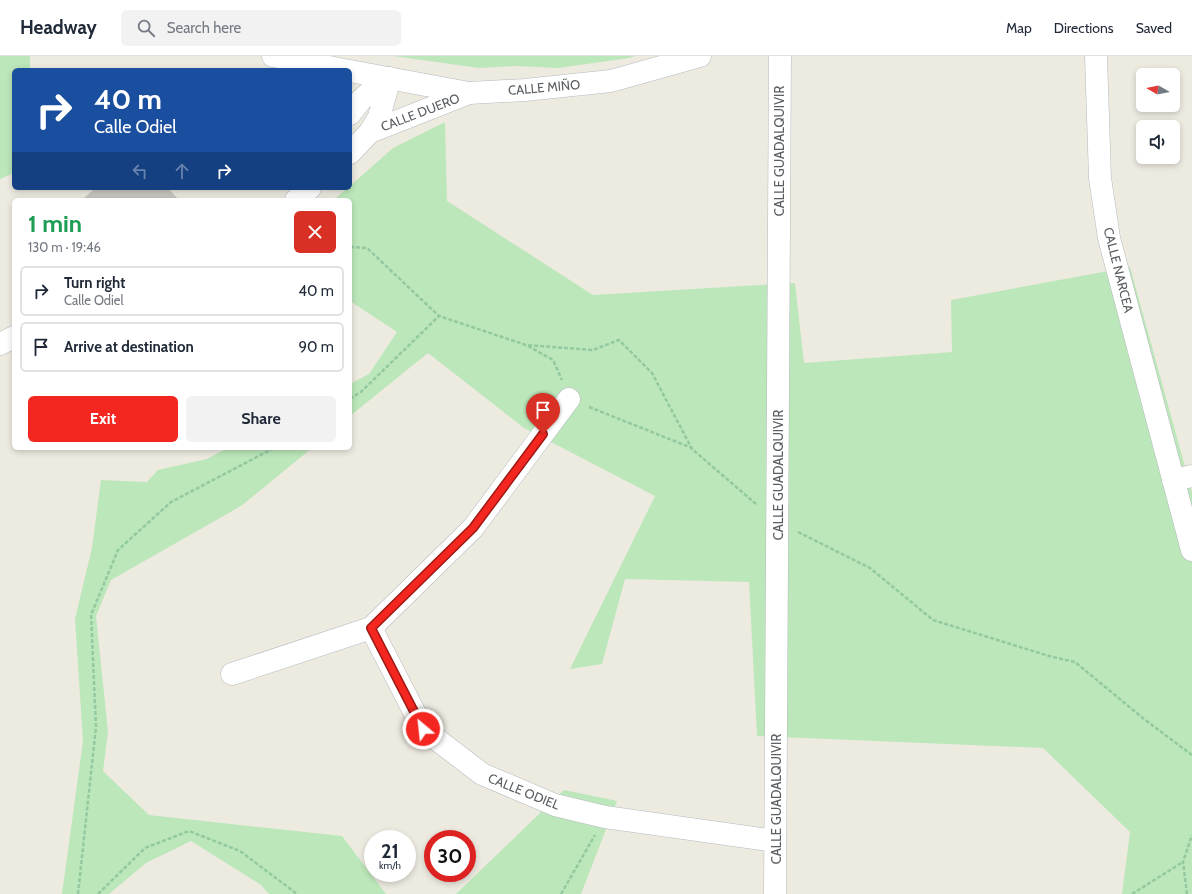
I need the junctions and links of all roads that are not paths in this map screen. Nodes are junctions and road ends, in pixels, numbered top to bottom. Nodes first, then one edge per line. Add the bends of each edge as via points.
1 (272, 56) edge
2 (700, 56) edge
3 (780, 56) edge
4 (1096, 56) edge
5 (293, 68) edge
6 (334, 68) edge
7 (352, 71) edge
8 (387, 78) junction
9 (469, 93) junction
10 (352, 111) edge
11 (370, 132) junction
12 (352, 151) edge
13 (303, 190) edge
14 (308, 190) edge
15 (297, 198) edge
16 (298, 198) edge
17 (12, 338) edge
18 (0, 344) edge
19 (569, 399) road end
20 (1183, 478) edge
21 (1192, 550) edge
22 (371, 628) junction
23 (232, 674) dead end
24 (775, 841) junction
25 (775, 894) edge

1 - 5 street
1 - 6 street
2 - 9 street, CALLE MIÑO via 611,81
3 - 24 street, CALLE GUADALQUIVIR
4 - 20 street, CALLE NARCEA via 1100,178 1109,238
7 - 8 street, CALLE MIÑO
8 - 9 street, CALLE MIÑO
8 - 10 street via 360,100
8 - 11 street, CALLE DUERO via 379,117
9 - 11 street, CALLE DUERO
11 - 12 street, CALLE DUERO
13 - 15 street
14 - 16 street
17 - 18 street
19 - 22 street via 473,528
20 - 21 street, CALLE NARCEA
22 - 23 street
22 - 24 street, CALLE ODIEL via 423,729 482,774 555,805 605,817
24 - 25 street, CALLE GUADALQUIVIR

